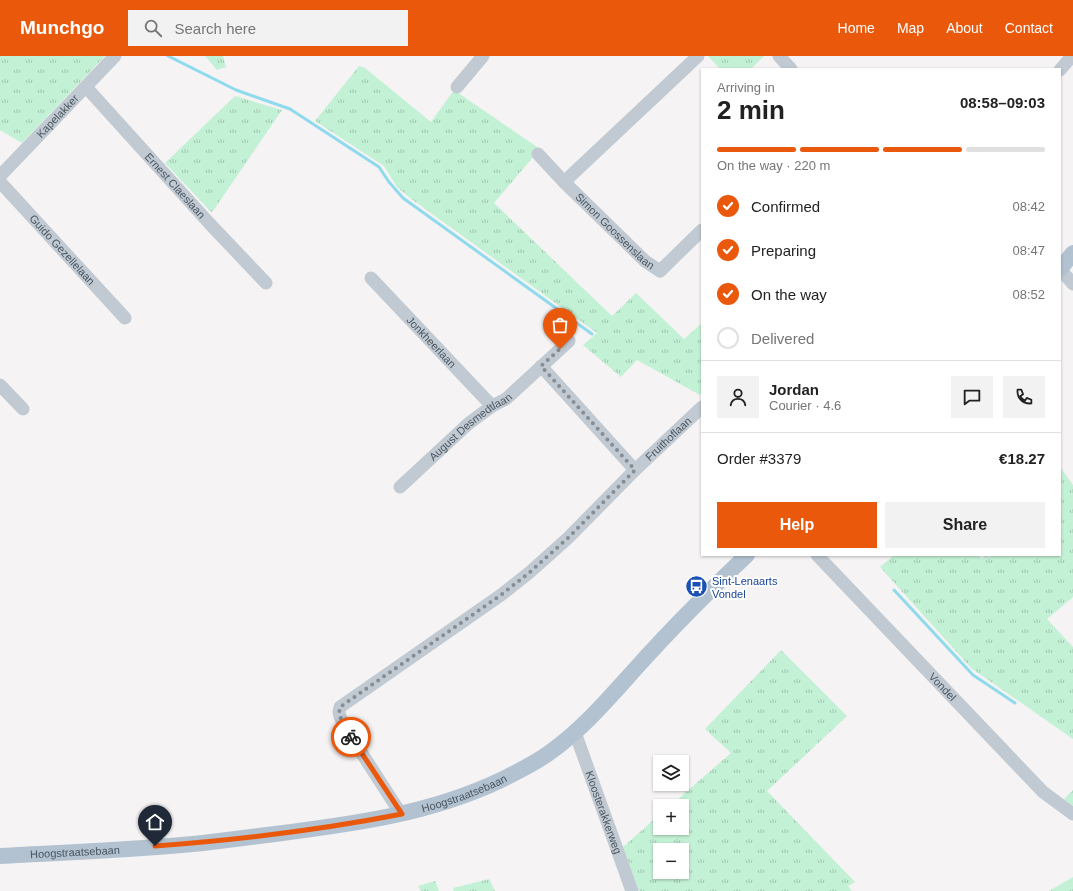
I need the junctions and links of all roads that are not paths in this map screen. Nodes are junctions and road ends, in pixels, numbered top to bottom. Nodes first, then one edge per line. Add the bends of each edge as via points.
1 (115, 56) edge
2 (483, 56) edge
3 (698, 56) edge
4 (779, 56) edge
5 (1072, 56) edge
6 (790, 68) edge
7 (1061, 69) edge
8 (86, 87) junction
9 (457, 87) dead end
10 (538, 154) dead end
11 (0, 176) edge
12 (0, 182) edge
13 (564, 182) junction
14 (701, 231) edge
15 (1073, 253) edge
16 (1061, 268) edge
17 (1061, 270) edge
18 (371, 278) dead end
19 (266, 283) dead end
20 (1073, 284) edge
21 (125, 318) dead end
22 (569, 340) dead end
23 (541, 366) junction
24 (0, 385) edge
25 (492, 406) junction
26 (701, 408) edge
27 (23, 409) dead end
28 (635, 470) junction
29 (400, 487) dead end
30 (746, 556) edge
31 (818, 556) edge
32 (574, 734) junction
33 (402, 814) junction
34 (1073, 814) edge
35 (0, 856) edge
36 (632, 891) edge

1 - 8 street, Kapelakker
2 - 9 street
3 - 13 street
4 - 6 street
5 - 7 street
8 - 11 street, Kapelakker
8 - 19 street, Ernest Claeslaan
10 - 13 street, Simon Goossenslaan
12 - 21 street, Guido Gezellelaan
13 - 14 street, Simon Goossenslaan via 645,261 660,271
15 - 16 main road
17 - 20 street
18 - 25 street, Jonkheerlaan
22 - 23 street, August Desmedtlaan
23 - 25 street, August Desmedtlaan via 506,399
23 - 28 street
24 - 27 street
25 - 29 street, August Desmedtlaan via 468,424
26 - 28 street, Fruithoflaan
28 - 33 street, Fruithoflaan via 568,538 530,572 340,707 340,717 352,738
30 - 32 main road, Hoogstraatsebaan via 699,601
31 - 34 street, Vondel via 1043,792
32 - 33 main road, Hoogstraatsebaan via 520,771 475,792
32 - 36 street, Kloosterakkerweg
33 - 35 main road, Hoogstraatsebaan via 351,824 202,843

